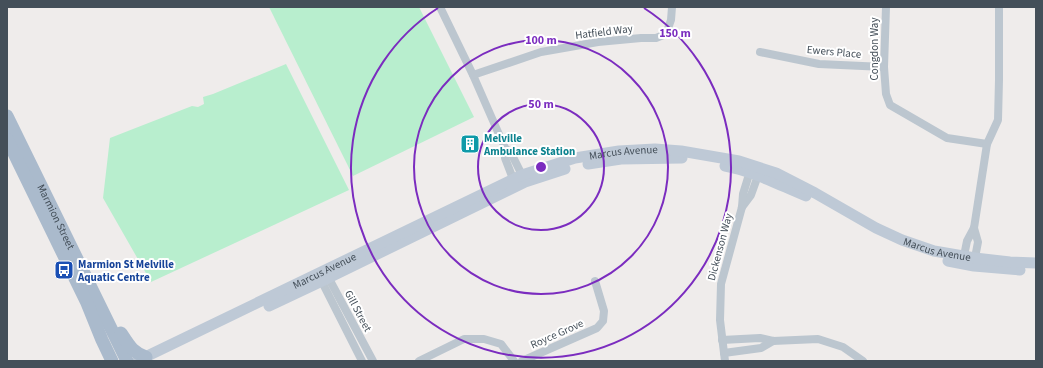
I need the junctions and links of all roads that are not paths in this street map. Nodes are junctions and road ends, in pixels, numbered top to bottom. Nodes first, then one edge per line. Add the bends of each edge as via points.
1 (440, 7) edge
2 (672, 7) edge
3 (886, 7) edge
4 (999, 7) edge
5 (760, 52) dead end
6 (884, 67) junction
7 (473, 75) junction
8 (7, 116) edge
9 (7, 139) edge
10 (987, 144) junction
11 (755, 170) junction
12 (519, 181) junction
13 (974, 228) junction
14 (963, 260) junction
15 (975, 262) junction
16 (1036, 262) edge
17 (1036, 270) edge
18 (323, 276) junction
19 (595, 281) dead end
20 (92, 290) junction
21 (722, 340) junction
22 (773, 342) junction
23 (724, 357) edge
24 (146, 360) edge
25 (112, 361) edge
26 (127, 361) edge
27 (362, 361) edge
28 (373, 361) edge
29 (419, 361) edge
30 (514, 361) edge
31 (522, 361) edge
32 (863, 361) edge

1 - 7 street
2 - 7 street, Hatfield Way via 666,34 656,38 598,42 541,52
3 - 6 street, Congdon Way
4 - 10 street via 998,120
5 - 6 street, Ewers Place via 819,64
6 - 10 street, Congdon Way via 886,94 890,105 947,138
7 - 12 street via 505,148 505,158
8 - 20 main road, Marmion Street
9 - 25 main road, Marmion Street via 87,303
10 - 13 street
11 - 12 street, Marcus Avenue via 680,158 621,158 577,165
11 - 14 street, Marcus Avenue via 812,198 900,247 933,258
11 - 21 street, Dickenson Way via 751,195 742,207 721,284
12 - 18 street, Marcus Avenue
13 - 14 street
13 - 15 street via 978,242
14 - 15 street, Marcus Avenue
15 - 16 street, Marcus Avenue
15 - 17 street, Marcus Avenue via 1004,269
18 - 24 street, Marcus Avenue
18 - 27 street, Gill Street
18 - 28 street, Gill Street
19 - 31 street, Royce Grove via 604,312 603,322 597,328
20 - 24 main road via 131,348
20 - 26 main road, Marmion Street
21 - 22 street, Dickenson Way via 760,338
21 - 23 street, Dickenson Way
22 - 23 street, Dickenson Way
22 - 32 street, Dickenson Way via 818,339 843,347
29 - 30 street via 464,339 484,339 501,344

